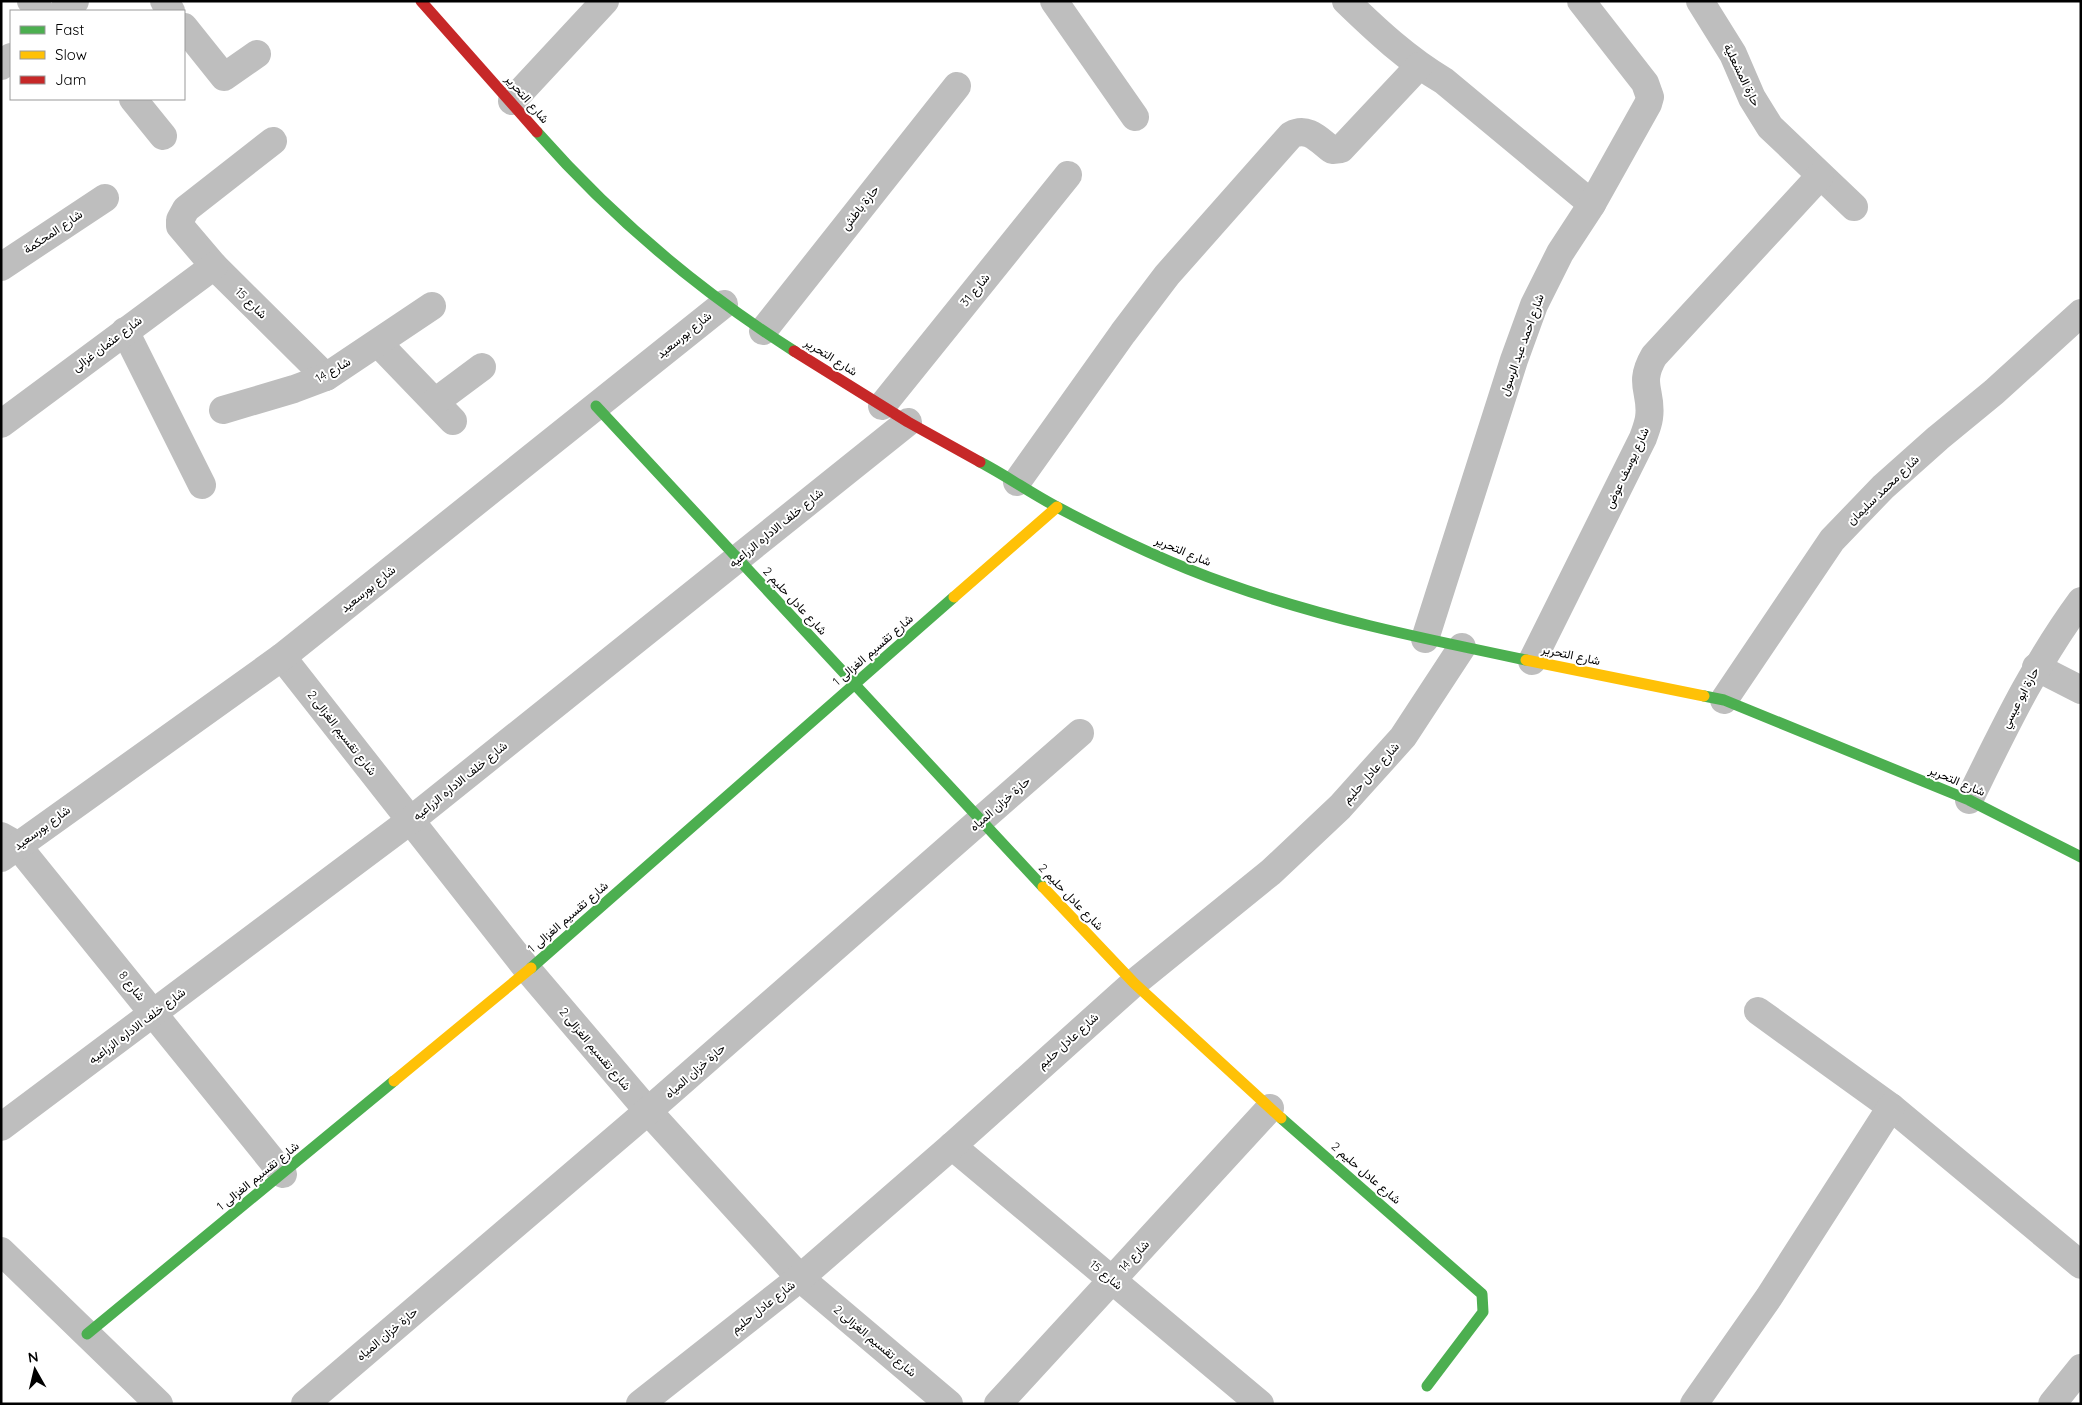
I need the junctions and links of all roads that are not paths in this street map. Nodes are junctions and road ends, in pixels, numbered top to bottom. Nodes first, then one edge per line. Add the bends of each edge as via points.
1 (75, 1) edge
2 (421, 1) edge
3 (605, 1) edge
4 (1054, 1) edge
5 (1346, 1) edge
6 (1581, 1) edge
7 (1700, 1) edge
8 (64, 10) edge
9 (185, 28) edge
10 (256, 54) dead end
11 (1418, 66) junction
12 (958, 86) dead end
13 (134, 100) edge
14 (512, 102) junction
15 (1135, 117) dead end
16 (163, 136) dead end
17 (273, 141) dead end
18 (1068, 176) dead end
19 (1820, 176) junction
20 (105, 198) dead end
21 (1592, 204) junction
22 (1854, 207) dead end
23 (214, 266) junction
24 (1, 267) edge
25 (724, 304) junction
26 (432, 306) dead end
27 (2081, 313) edge
28 (125, 330) junction
29 (763, 331) junction
30 (378, 343) junction
31 (482, 366) dead end
32 (326, 377) junction
33 (596, 406) junction
34 (882, 406) junction
35 (223, 410) dead end
36 (908, 422) junction
37 (1, 424) edge
38 (1017, 482) junction
39 (202, 485) dead end
40 (1057, 507) junction
41 (738, 559) junction
42 (2081, 601) edge
43 (1426, 639) junction
44 (1462, 646) junction
45 (282, 657) junction
46 (1532, 660) junction
47 (2036, 667) junction
48 (2078, 684) edge
49 (854, 685) junction
50 (1724, 700) junction
51 (1080, 733) dead end
52 (1969, 800) junction
53 (411, 820) junction
54 (980, 822) junction
55 (7, 846) edge
56 (2081, 856) edge
57 (528, 970) junction
58 (1134, 983) junction
59 (1758, 1011) dead end
60 (154, 1014) junction
61 (1891, 1106) junction
62 (1270, 1108) junction
63 (648, 1112) junction
64 (1, 1127) edge
65 (952, 1146) junction
66 (283, 1174) junction
67 (1, 1251) edge
68 (2081, 1265) edge
69 (800, 1278) junction
70 (1112, 1280) junction
71 (87, 1334) junction
72 (2081, 1368) edge
73 (1427, 1386) dead end
74 (159, 1404) edge
75 (305, 1404) edge
76 (640, 1404) edge
77 (949, 1404) edge
78 (998, 1404) edge
79 (1260, 1404) edge
80 (1694, 1404) edge
81 (2052, 1404) edge

1 - 8 street
2 - 14 street, شارع التحرير
3 - 14 street
4 - 15 street
5 - 11 street
6 - 21 street, شارع احمد عبد الرسول via 1645,83 1650,97
7 - 19 street, حارة المشعلية via 1733,54 1760,113 1782,140
9 - 10 street via 224,77
11 - 21 street via 1444,81
11 - 38 street via 1341,149 1332,150 1312,134 1297,132 1291,136 1167,275
12 - 29 street, حارة باطش
13 - 16 street
14 - 25 street, شارع التحرير via 576,176 647,243
17 - 23 street, شارع 15 via 186,209 180,220 180,226
18 - 34 street, شارع 31
19 - 22 street, حارة المشعلية
19 - 46 street, شارع يوسف عوض via 1654,356 1644,382 1649,418 1643,438
20 - 24 street, شارع المحكمة
21 - 43 street, شارع احمد عبد الرسول via 1560,253 1534,305
23 - 28 street, شارع عثمان غزالى
23 - 32 street, شارع 15
25 - 29 street, شارع التحرير
25 - 33 street, شارع بورسعيد
26 - 30 street, شارع 14
27 - 50 street, شارع محمد سليمان via 1883,487 1832,540
28 - 37 street, شارع عثمان غزالى
28 - 39 street
29 - 34 street, شارع التحرير
30 - 31 street via 444,412
30 - 32 street, شارع 14
32 - 35 street, شارع 14
33 - 41 street, شارع عادل حليم 2
33 - 45 street, شارع بورسعيد
34 - 36 street, شارع التحرير
36 - 38 street, شارع التحرير
36 - 41 street, شارع خلف الاداره الزراعيه
38 - 40 street, شارع التحرير
40 - 43 street, شارع التحرير via 1140,548 1224,583 1316,612
40 - 49 street, شارع تقسيم الغزالى 1
41 - 49 street, شارع عادل حليم 2
41 - 53 street, شارع خلف الاداره الزراعيه
42 - 47 street, حارة ابو عيسي
43 - 44 street, شارع التحرير
44 - 46 street, شارع التحرير
44 - 58 street, شارع عادل حليم via 1403,737 1340,807 1271,872
45 - 53 street, شارع تقسيم الغزالى 2
45 - 55 street, شارع بورسعيد
46 - 50 street, شارع التحرير
47 - 48 street
47 - 52 street, حارة ابو عيسي
49 - 54 street, شارع عادل حليم 2
49 - 57 street, شارع تقسيم الغزالى 1
50 - 52 street, شارع التحرير
51 - 54 street, حارة خزان المياه
52 - 56 street, شارع التحرير
53 - 57 street, شارع تقسيم الغزالى 2
53 - 60 street, شارع خلف الاداره الزراعيه
54 - 58 street, شارع عادل حليم 2
54 - 63 street, حارة خزان المياه
55 - 60 street, شارع 8
57 - 63 street, شارع تقسيم الغزالى 2
57 - 66 street, شارع تقسيم الغزالى 1
58 - 62 street, شارع عادل حليم 2
58 - 65 street, شارع عادل حليم
59 - 61 street
60 - 64 street, شارع خلف الاداره الزراعيه
60 - 66 street, شارع 8
61 - 68 street
61 - 80 street via 1769,1296
62 - 70 street, شارع 14
62 - 73 street, شارع عادل حليم 2 via 1482,1294 1484,1312
63 - 69 street, شارع تقسيم الغزالى 2
63 - 75 street, حارة خزان المياه
65 - 69 street, شارع عادل حليم
65 - 70 street, شارع 15
66 - 71 street, شارع تقسيم الغزالى 1
67 - 71 street
69 - 76 street, شارع عادل حليم
69 - 77 street, شارع تقسيم الغزالى 2
70 - 78 street, شارع 14
70 - 79 street, شارع 15
71 - 74 street
72 - 81 street

